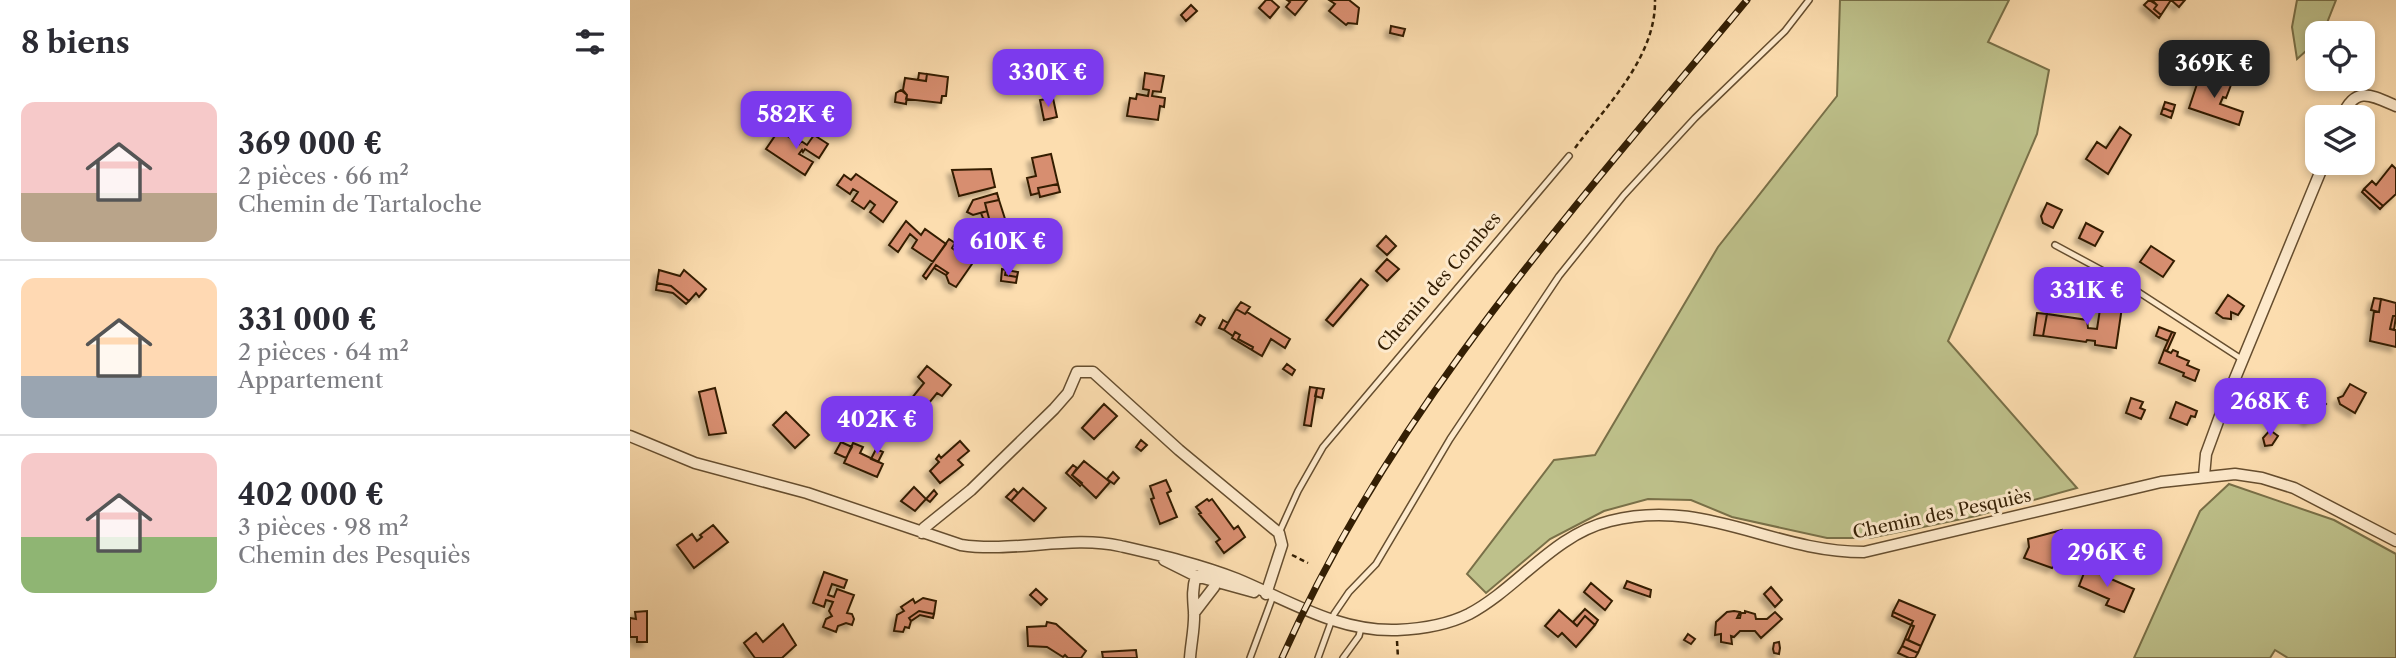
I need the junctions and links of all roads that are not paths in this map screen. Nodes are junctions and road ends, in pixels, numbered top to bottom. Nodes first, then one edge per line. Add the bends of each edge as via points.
1 (1809, 0) edge
2 (2350, 105) edge
3 (2396, 106) edge
4 (1569, 156) road end
5 (2319, 175) edge
6 (2055, 244) dead end
7 (2243, 360) junction
8 (630, 436) edge
9 (2204, 475) junction
10 (922, 533) junction
11 (1279, 533) junction
12 (2396, 541) edge
13 (1159, 557) junction
14 (1208, 569) junction
15 (1196, 576) junction
16 (1215, 583) junction
17 (1269, 595) junction
18 (1194, 613) junction
19 (1331, 621) junction
20 (1361, 628) junction
21 (1190, 658) edge
22 (1251, 658) edge
23 (1318, 658) edge
24 (1343, 658) edge

1 - 19 lane via 1624,195 1559,276 1450,439 1377,564 1349,592
2 - 3 street via 2357,96 2368,94
4 - 11 lane, Chemin des Combes via 1323,447
5 - 7 street
6 - 7 lane
7 - 9 street via 2206,454
8 - 10 street, Chemin des Pesquiès via 695,463 807,493
9 - 12 street, Chemin des Pesquiès via 2235,474 2294,488
9 - 20 street, Chemin des Pesquiès via 1864,552 1798,545 1685,515 1632,516 1587,529 1469,614 1450,622 1417,629
10 - 11 street via 1054,409 1077,372 1100,377
10 - 13 street, Chemin des Pesquiès via 982,548 1091,543
11 - 17 street, Chemin des Combes via 1282,545
13 - 14 street, Chemin des Pesquiès
13 - 15 street, Chemin des Pesquiès
14 - 15 street
14 - 16 street
14 - 17 street, Chemin des Pesquiès
15 - 16 street, Chemin des Pesquiès
15 - 18 street via 1191,598
16 - 17 street, Chemin des Pesquiès
16 - 18 street
17 - 19 street, Chemin des Pesquiès
17 - 22 lane
18 - 21 street
19 - 20 street, Chemin des Pesquiès
19 - 23 lane
20 - 24 lane

